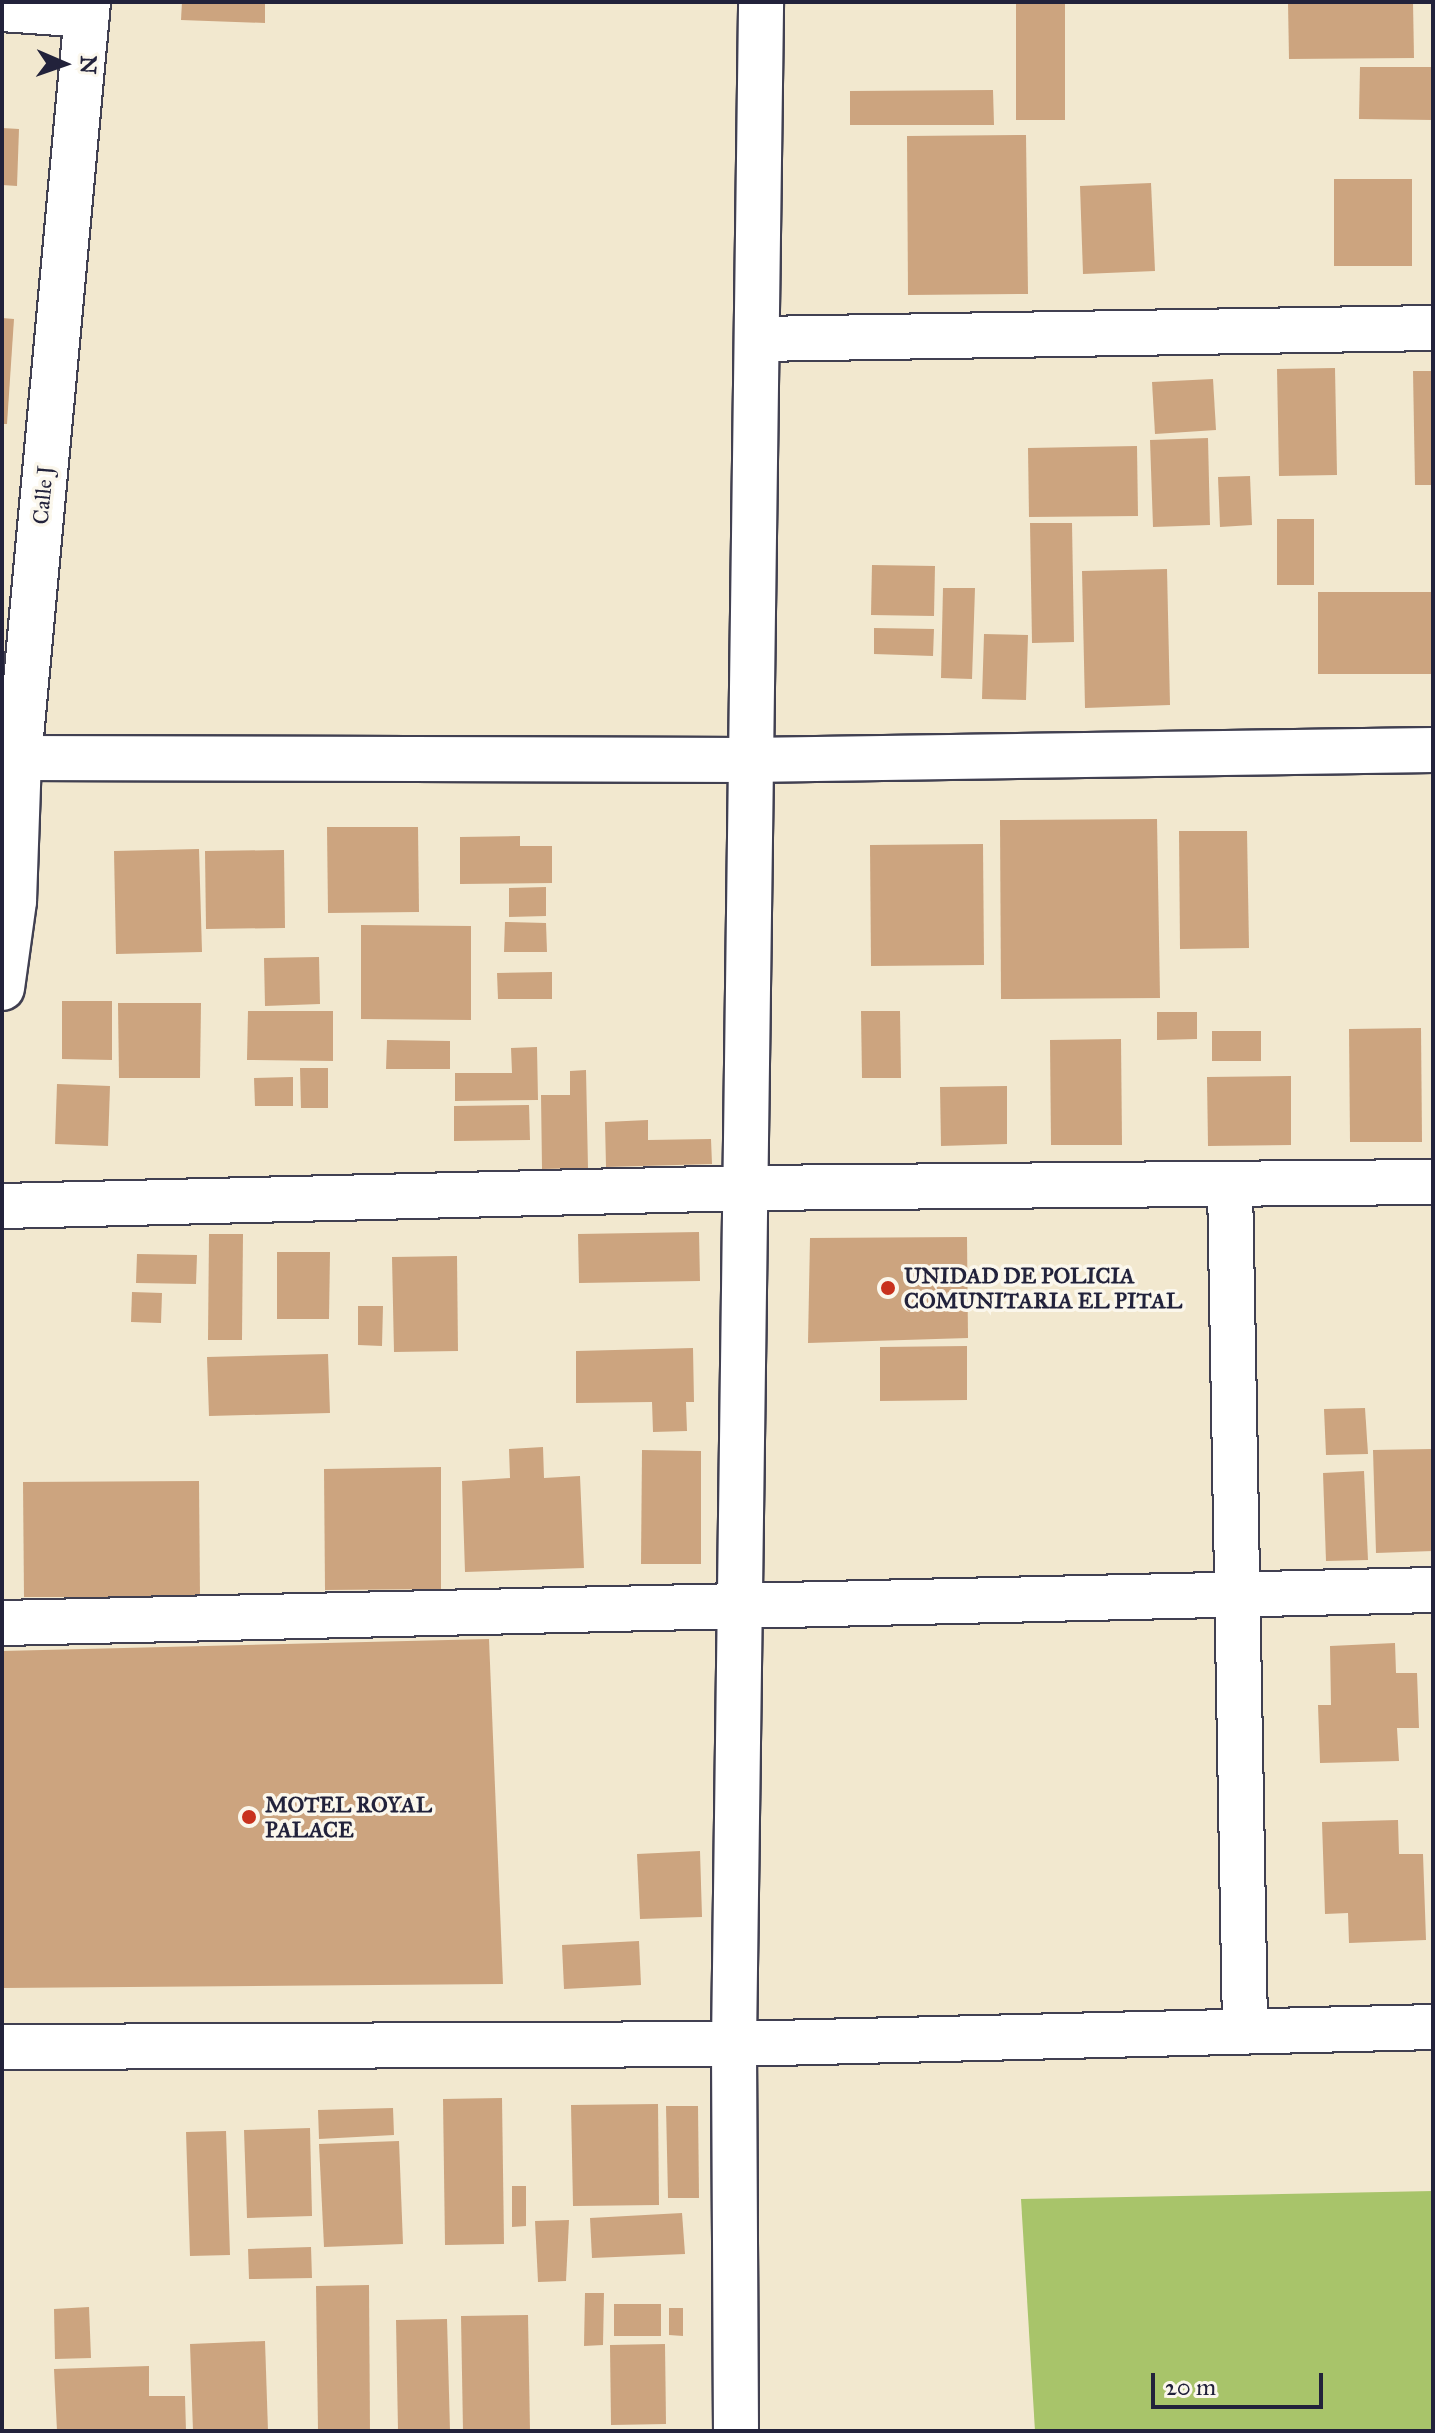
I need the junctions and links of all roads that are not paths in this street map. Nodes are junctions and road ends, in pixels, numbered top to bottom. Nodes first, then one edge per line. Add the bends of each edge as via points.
1 (761, 2) edge
2 (88, 8) edge
3 (2, 9) edge
4 (1433, 328) edge
5 (757, 339) junction
6 (1433, 750) edge
7 (19, 758) junction
8 (748, 760) junction
9 (8, 901) edge
10 (2, 988) edge
11 (1433, 1182) edge
12 (1230, 1184) junction
13 (747, 1188) junction
14 (2, 1206) edge
15 (1433, 1590) edge
16 (1238, 1594) junction
17 (740, 1604) junction
18 (2, 1623) edge
19 (1433, 2027) edge
20 (1245, 2029) junction
21 (734, 2044) junction
22 (2, 2047) edge
23 (736, 2431) edge

1 - 5 street
2 - 3 street
2 - 7 street, Calle J
4 - 5 street
5 - 8 street
6 - 8 street
7 - 8 street
7 - 9 street, Calle J
8 - 13 street
9 - 10 street, Calle J
11 - 12 street
12 - 13 street
12 - 16 street
13 - 14 street
13 - 17 street
15 - 16 street
16 - 17 street
16 - 20 street
17 - 18 street
17 - 21 street
19 - 20 street
20 - 21 street
21 - 22 street
21 - 23 street

